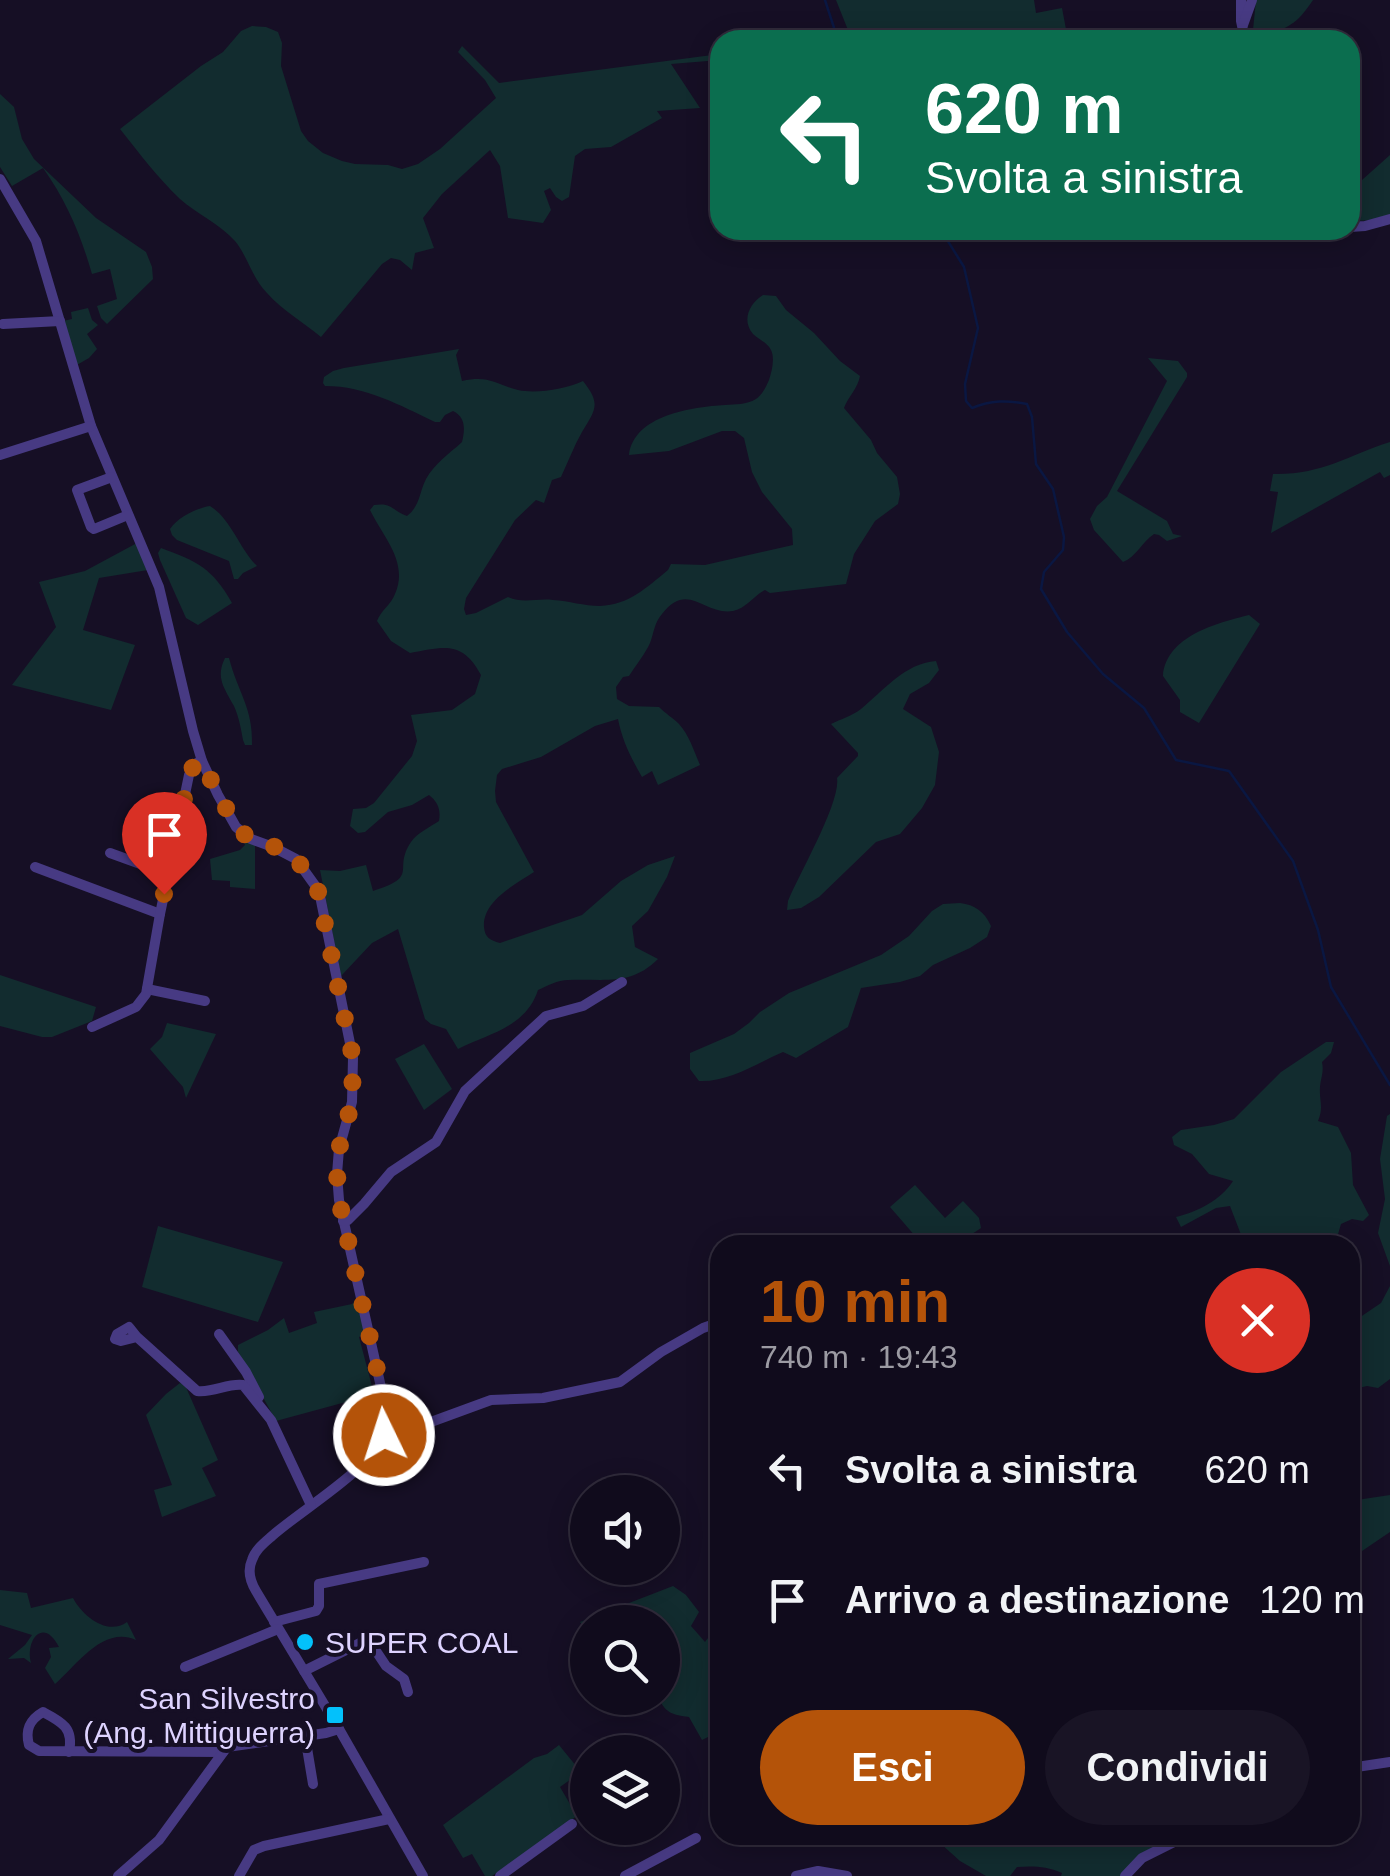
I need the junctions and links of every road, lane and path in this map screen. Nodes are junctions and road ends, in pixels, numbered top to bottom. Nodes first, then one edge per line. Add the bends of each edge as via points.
1 (1241, 0) edge
2 (1252, 0) edge
3 (1242, 26) junction
4 (1243, 30) edge
5 (0, 180) edge
6 (1390, 219) edge
7 (1360, 226) edge
8 (60, 321) junction
9 (3, 324) dead end
10 (91, 426) junction
11 (0, 455) edge
12 (72, 476) dead end
13 (112, 477) junction
14 (77, 490) junction
15 (128, 515) junction
16 (202, 761) junction
17 (110, 852) dead end
18 (35, 867) dead end
19 (168, 874) junction
20 (160, 914) junction
21 (622, 982) dead end
22 (147, 989) junction
23 (205, 1001) dead end
24 (92, 1027) dead end
25 (343, 1221) junction
26 (710, 1326) edge
27 (219, 1334) dead end
28 (136, 1337) dead end
29 (271, 1420) junction
30 (384, 1435) junction
31 (310, 1505) junction
32 (424, 1562) dead end
33 (276, 1626) junction
34 (186, 1666) dead end
35 (304, 1672) junction
36 (408, 1692) dead end
37 (339, 1729) junction
38 (304, 1736) junction
39 (69, 1752) junction
40 (223, 1752) junction
41 (1390, 1762) edge
42 (1360, 1766) edge
43 (313, 1784) dead end
44 (389, 1819) junction
45 (570, 1825) edge
46 (696, 1838) dead end
47 (1159, 1845) edge
48 (1167, 1845) edge
49 (1161, 1848) junction
50 (118, 1876) edge
51 (240, 1876) edge
52 (423, 1876) edge
53 (500, 1876) edge
54 (626, 1876) edge
55 (796, 1876) edge
56 (847, 1876) edge
57 (1125, 1876) edge

1 - 3 street
2 - 3 street
3 - 4 street
5 - 8 street via 36,241
6 - 7 street
8 - 9 street
8 - 10 street
10 - 11 street
10 - 13 street
12 - 14 street
13 - 14 street
13 - 15 street
14 - 15 street via 94,529
15 - 16 street via 159,586
16 - 19 street via 189,775
16 - 25 street via 240,831 296,858 318,891 353,1058 354,1092 337,1174
17 - 19 street
18 - 20 street
19 - 20 street
20 - 22 street
21 - 25 street via 583,1006 546,1016 465,1092 436,1142 391,1172
22 - 23 street
22 - 24 street via 136,1007
25 - 30 street via 385,1405
26 - 30 street via 620,1382 543,1398 491,1400
27 - 29 street
28 - 29 street via 197,1391 242,1384
29 - 31 street
30 - 31 street via 357,1469
31 - 33 street via 252,1560 251,1582
32 - 33 street via 320,1584 316,1610
33 - 34 street
33 - 35 street
35 - 36 street via 368,1639
35 - 37 street
37 - 38 street
37 - 44 street
38 - 40 street
38 - 43 street
39 - 39 street via 32,1748 31,1722 43,1712 62,1722 70,1734
39 - 40 street
40 - 50 street via 158,1840
41 - 42 street
44 - 51 street via 264,1846 254,1850
44 - 52 street
45 - 53 street
46 - 54 street
47 - 49 street
48 - 49 street
49 - 57 street
55 - 56 street

